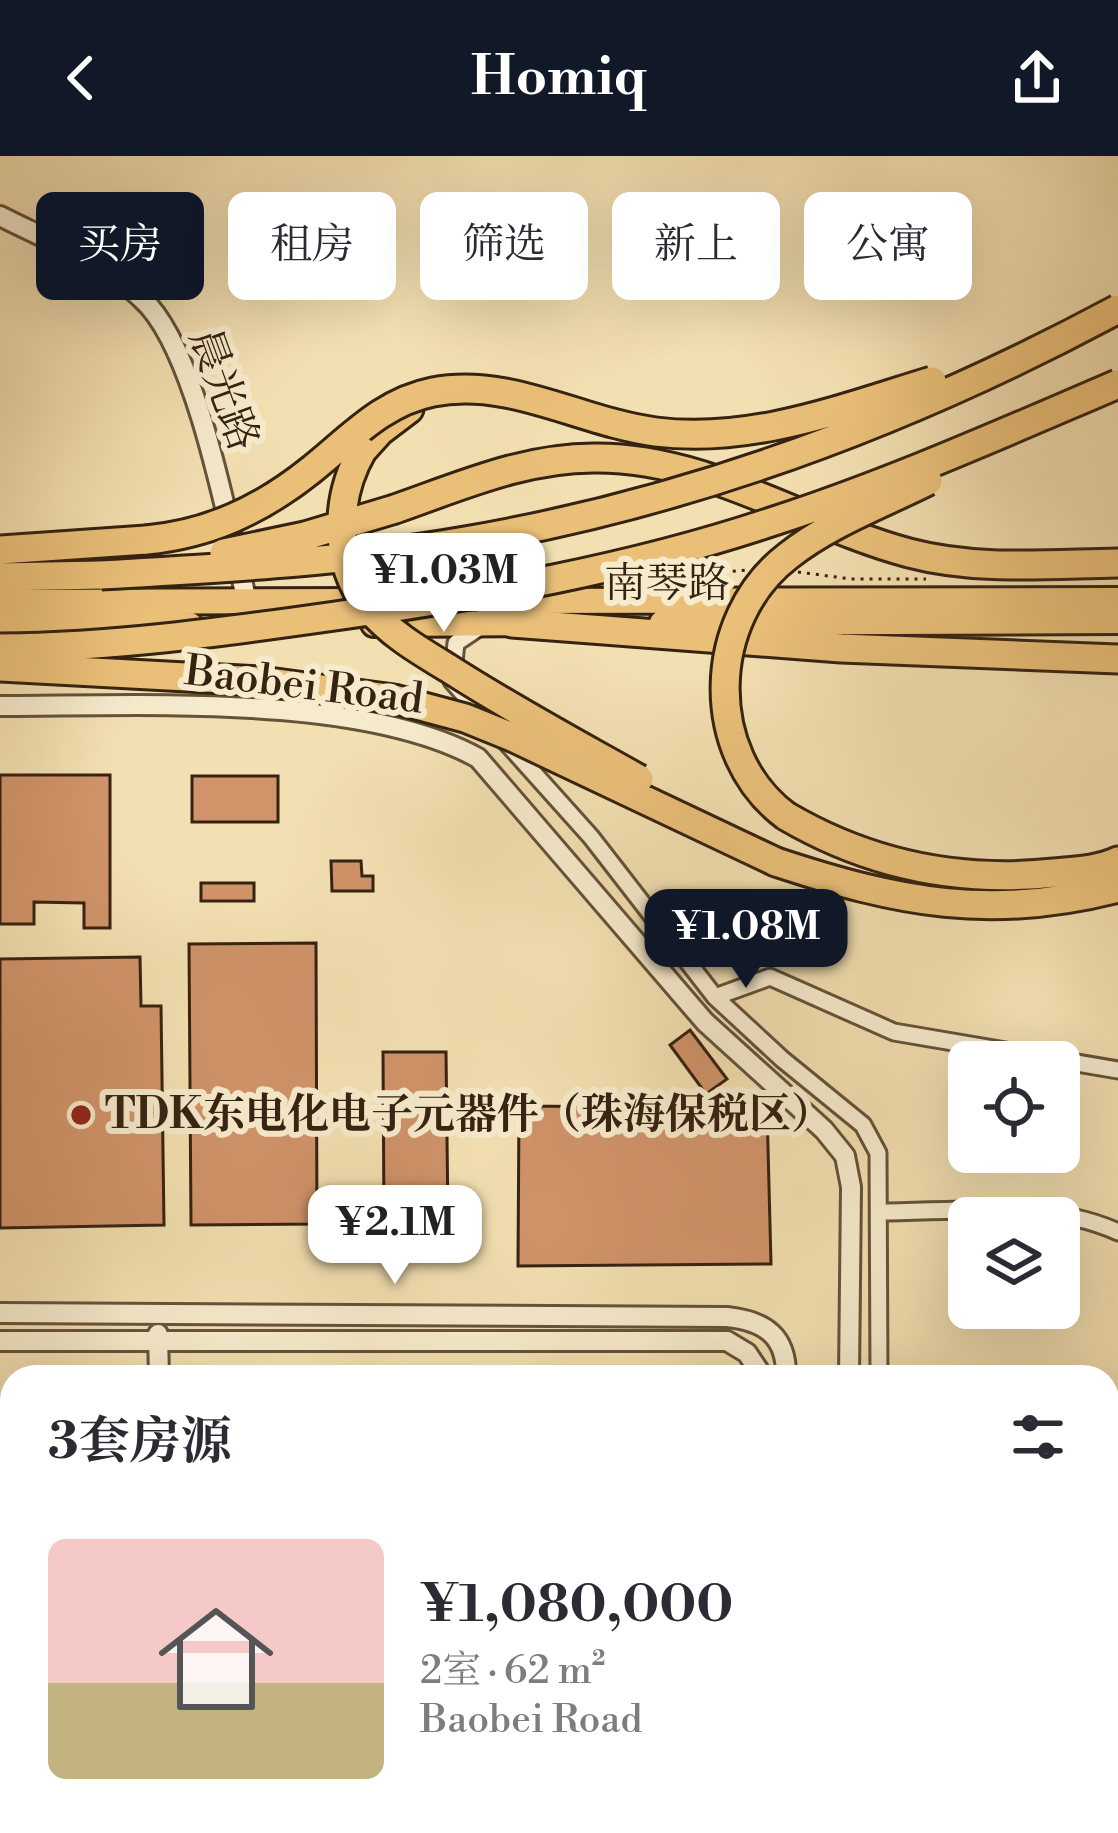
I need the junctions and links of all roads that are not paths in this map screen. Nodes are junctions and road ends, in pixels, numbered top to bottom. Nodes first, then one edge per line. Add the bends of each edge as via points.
1 (0, 216) edge
2 (1118, 309) edge
3 (1051, 345) junction
4 (1118, 385) edge
5 (445, 390) junction
6 (0, 550) edge
7 (1118, 563) edge
8 (101, 575) junction
9 (0, 577) edge
10 (1118, 600) edge
11 (247, 601) junction
12 (0, 602) edge
13 (1118, 621) edge
14 (399, 624) junction
15 (499, 624) junction
16 (0, 626) edge
17 (0, 648) edge
18 (1118, 659) edge
19 (0, 667) edge
20 (452, 681) junction
21 (0, 706) edge
22 (777, 858) junction
23 (1116, 869) edge
24 (715, 997) junction
25 (1118, 1070) edge
26 (879, 1212) junction
27 (1118, 1232) edge
28 (0, 1313) edge
29 (158, 1313) junction
30 (0, 1341) edge
31 (159, 1341) junction
32 (159, 1365) edge
33 (755, 1365) edge
34 (785, 1365) edge
35 (849, 1365) edge
36 (879, 1365) edge

1 - 11 street, 晨光路 via 127,286 152,310 200,417
2 - 3 highway, bridge
3 - 5 highway, bridge via 734,433 638,429 513,394
3 - 8 highway, bridge via 745,470 578,518 307,563
4 - 17 highway, bridge via 928,464 700,544 460,598 140,643
4 - 23 highway, bridge via 788,555 741,619 724,700 728,732 760,794 849,849 947,873
5 - 6 highway, bridge via 371,418 288,488 205,530
5 - 22 highway, bridge via 380,430 348,479 346,561 368,606 471,683
7 - 8 highway, bridge via 931,558 686,470 596,458 516,467 305,536
8 - 9 highway
10 - 11 main road, 南琴路
11 - 12 main road, 南琴路
13 - 15 main road, 南琴路
14 - 15 main road, 南琴路
14 - 16 main road, 南琴路
14 - 20 street
15 - 18 highway
15 - 20 street via 456,643
19 - 22 highway, bridge via 262,680 394,699 512,737
20 - 24 street via 591,838
21 - 35 street, Baobei Road via 297,713 414,729 478,758 705,1022 845,1156
22 - 23 highway via 869,892 956,906 1048,902
24 - 25 street via 770,977 894,1032
24 - 26 street via 863,1125 878,1153
26 - 27 street via 1048,1212
26 - 36 street
28 - 29 street
29 - 31 street
29 - 34 street via 727,1317 772,1330
30 - 31 street
31 - 32 street
31 - 33 street via 727,1341

